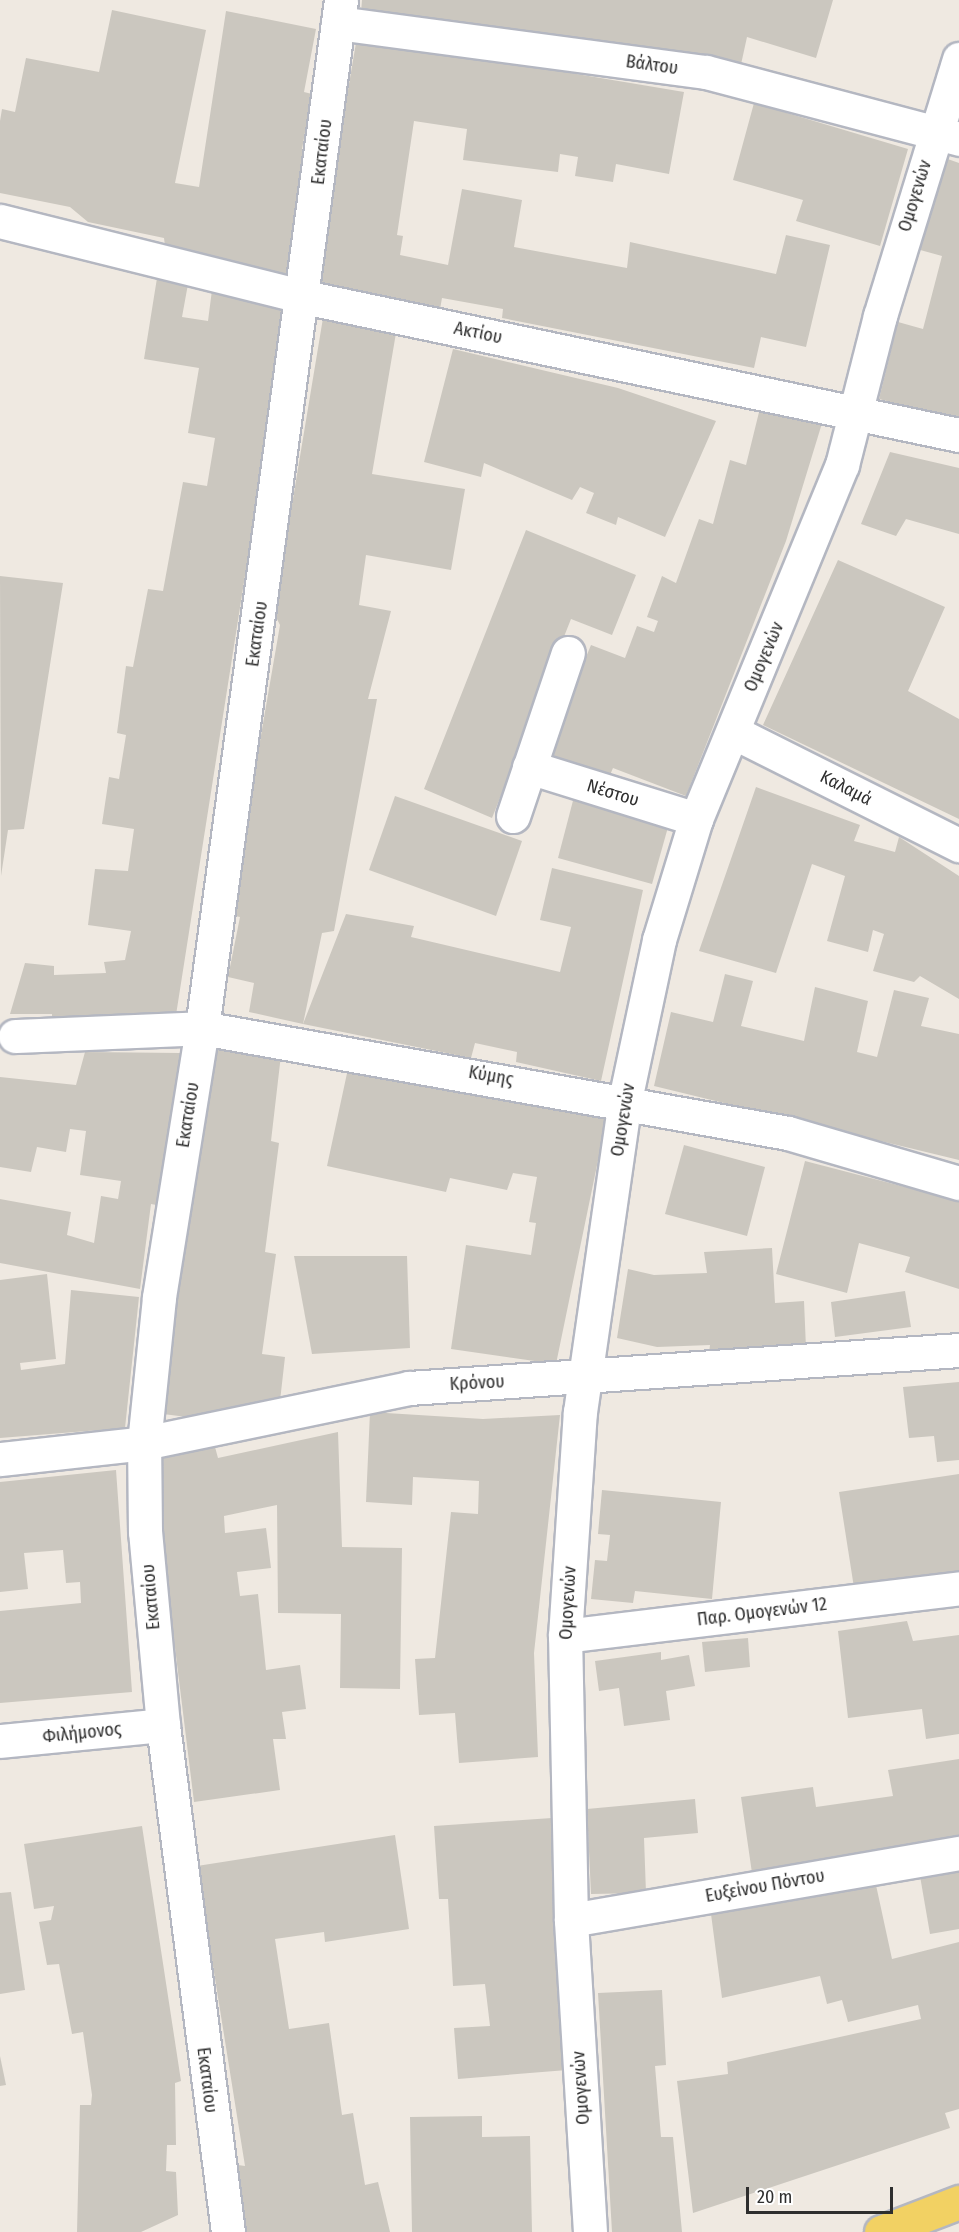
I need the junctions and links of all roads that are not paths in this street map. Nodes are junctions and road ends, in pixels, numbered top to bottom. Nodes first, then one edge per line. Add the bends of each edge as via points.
1 (340, 11) edge
2 (959, 59) edge
3 (947, 135) edge
4 (0, 221) edge
5 (304, 297) junction
6 (856, 411) junction
7 (959, 435) edge
8 (568, 653) dead end
9 (733, 732) junction
10 (529, 767) junction
11 (513, 816) dead end
12 (696, 819) junction
13 (959, 845) edge
14 (202, 1028) junction
15 (15, 1036) dead end
16 (626, 1100) junction
17 (959, 1183) edge
18 (959, 1350) edge
19 (585, 1378) junction
20 (144, 1443) junction
21 (0, 1459) edge
22 (959, 1588) edge
23 (565, 1636) junction
24 (163, 1725) junction
25 (0, 1741) edge
26 (959, 1853) edge
27 (571, 1920) junction
28 (959, 2202) edge
29 (228, 2232) edge
30 (590, 2232) edge
31 (881, 2232) edge

1 - 3 street, Βάλτου via 706,72
1 - 5 street, Εκαταίου
2 - 3 street, Ομογενών
3 - 6 street, Ομογενών
4 - 5 street, Ακτίου
5 - 6 street, Ακτίου
5 - 14 street, Εκαταίου
6 - 7 street, Ακτίου
6 - 9 street, Ομογενών via 829,502
8 - 10 street
9 - 12 street, Ομογενών
9 - 13 street, Καλαμά
10 - 11 street
10 - 12 street, Νέστου
12 - 16 street, Ομογενών via 659,940
14 - 15 street, Κύμης
14 - 16 street, Κύμης
14 - 20 street, Εκαταίου via 159,1297
16 - 17 street, Κύμης via 788,1133
16 - 19 street, Ομογενών
18 - 19 street, Κρόνου
19 - 20 street, Κρόνου via 409,1388
19 - 23 street, Ομογενών
20 - 21 street, Κρόνου
20 - 24 street, Εκαταίου via 145,1532
22 - 23 street, Παρ. Ομογενών 12
23 - 27 street, Ομογενών
24 - 25 street, Φιλήμονος
24 - 29 street, Εκαταίου
26 - 27 street, Ευξείνου Πόντου
27 - 30 street, Ομογενών
28 - 31 main road

